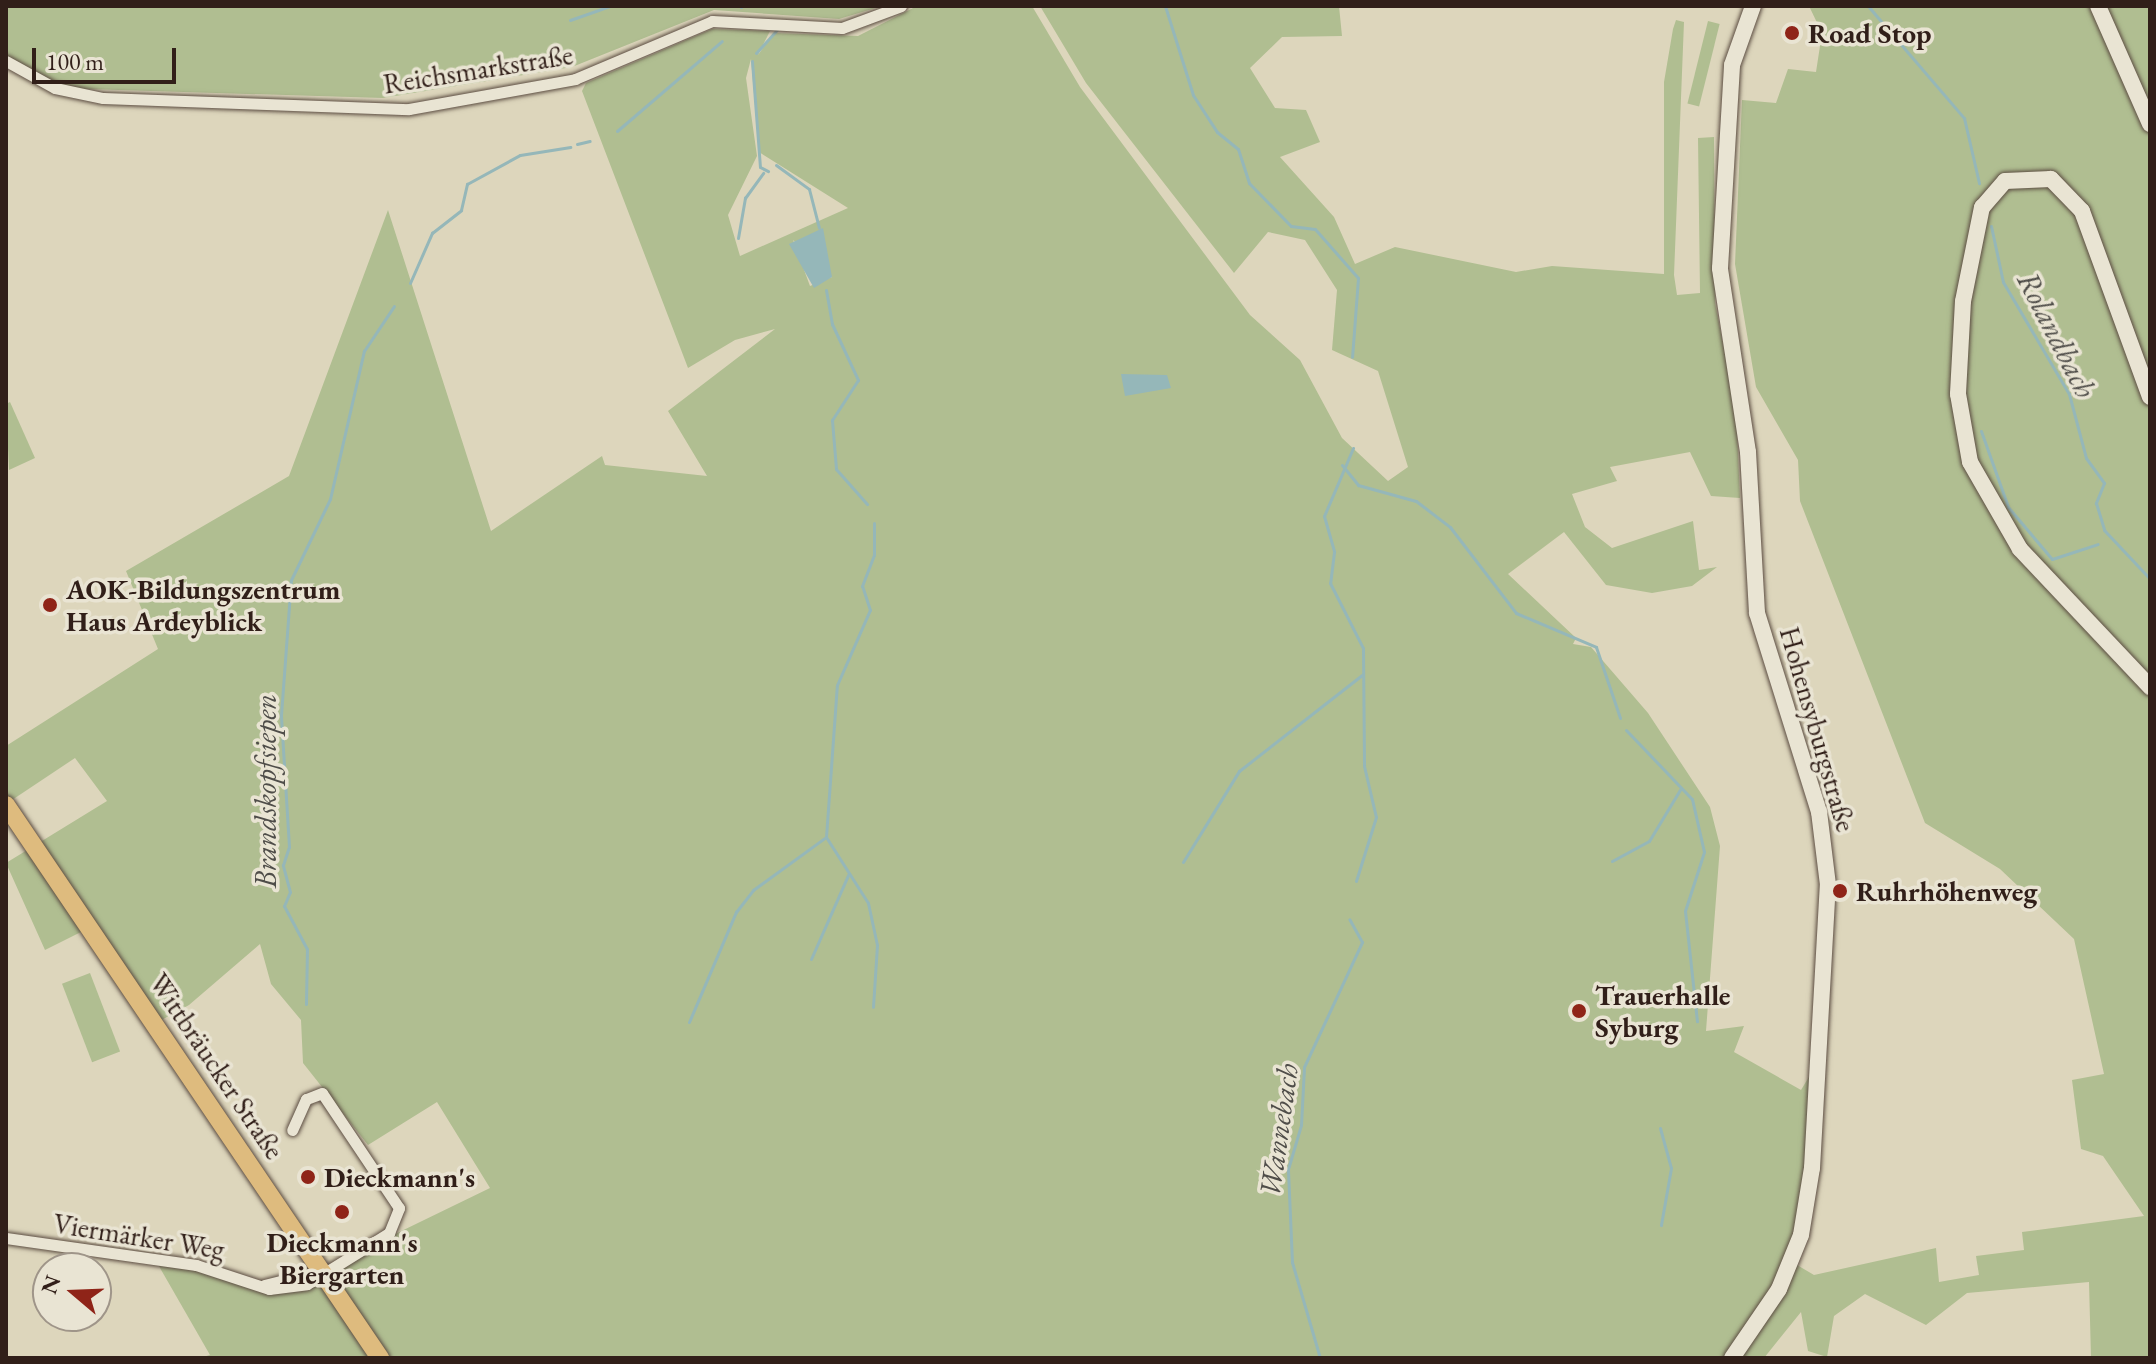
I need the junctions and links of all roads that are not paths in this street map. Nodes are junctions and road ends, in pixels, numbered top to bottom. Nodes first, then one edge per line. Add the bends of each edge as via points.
1 (901, 6) edge
2 (1741, 6) edge
3 (1753, 6) edge
4 (2098, 6) edge
5 (1738, 34) junction
6 (6, 61) edge
7 (2150, 124) edge
8 (2150, 397) edge
9 (2150, 687) edge
10 (6, 805) edge
11 (292, 1130) dead end
12 (6, 1238) edge
13 (321, 1271) junction
14 (380, 1358) edge
15 (1732, 1358) edge

1 - 6 street, Reichsmarkstraße via 842,28 712,21 575,79 409,109 103,98 55,88
2 - 5 main road
3 - 5 main road, Hohensyburgstraße
4 - 7 main road
5 - 15 main road, Hohensyburgstraße via 1720,268 1747,436 1753,580 1769,670 1819,812 1828,885 1804,1220 1779,1289
8 - 9 main road via 2082,211 2051,179 2005,181 1982,207 1963,301 1958,394 1970,462 2020,549
10 - 13 main road, Wittbräucker Straße
11 - 13 street, Viermärker Weg via 306,1099 322,1093 399,1208 389,1233
12 - 13 street, Viermärker Weg via 196,1265 263,1285 298,1288
13 - 14 main road, Wittbräucker Straße

